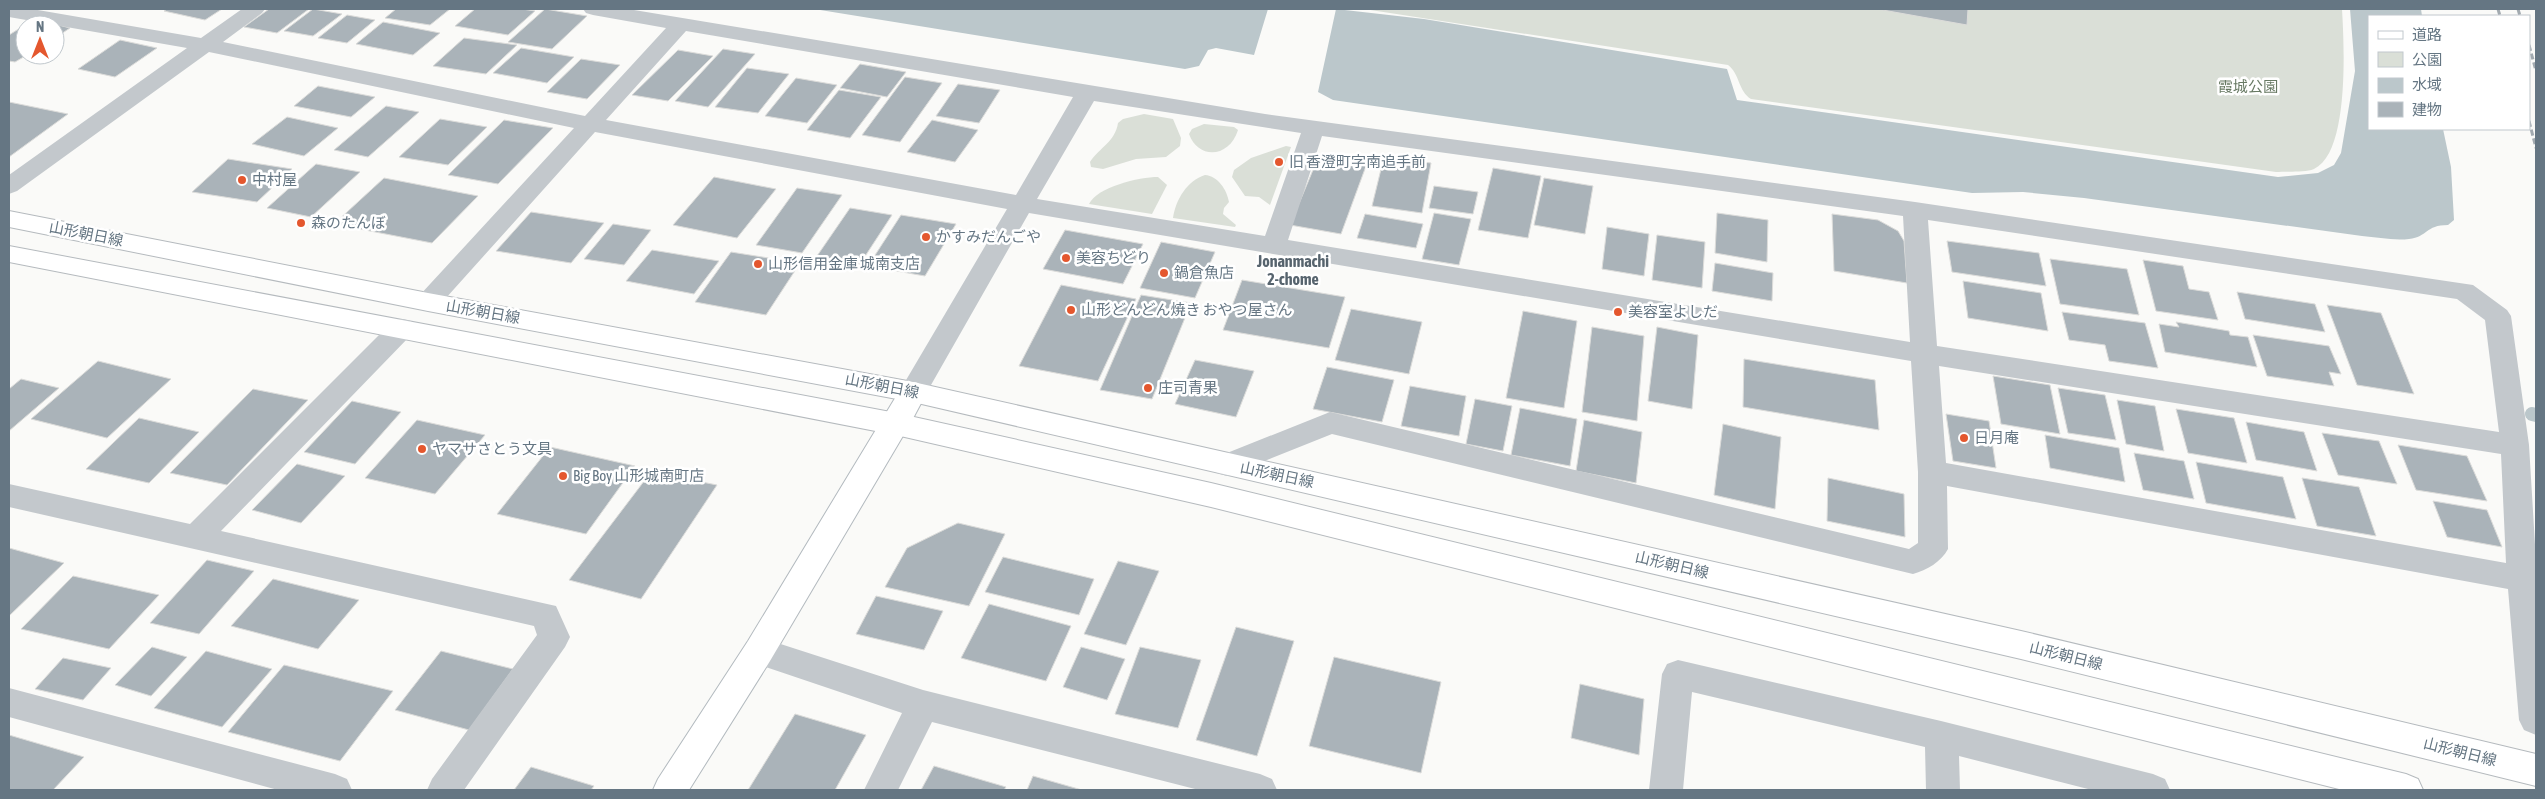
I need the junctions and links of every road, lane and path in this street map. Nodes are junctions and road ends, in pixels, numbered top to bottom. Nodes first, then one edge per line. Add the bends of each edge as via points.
1 (255, 9) edge
2 (593, 9) edge
3 (9, 11) edge
4 (680, 25) junction
5 (205, 45) junction
6 (1087, 93) junction
7 (590, 124) junction
8 (1314, 127) junction
9 (9, 186) edge
10 (1021, 204) junction
11 (1915, 210) junction
12 (9, 219) edge
13 (1274, 245) junction
14 (9, 254) edge
15 (428, 302) junction
16 (402, 328) junction
17 (1925, 354) junction
18 (913, 392) junction
19 (896, 424) junction
20 (2515, 445) junction
21 (1227, 465) junction
22 (1932, 472) junction
23 (9, 496) edge
24 (196, 537) junction
25 (2522, 579) junction
26 (759, 651) junction
27 (9, 702) edge
28 (923, 705) junction
29 (2536, 720) edge
30 (1941, 736) junction
31 (2536, 770) edge
32 (334, 790) edge
33 (444, 790) edge
34 (670, 790) edge
35 (881, 790) edge
36 (1260, 790) edge
37 (1666, 790) edge
38 (1943, 790) edge
39 (2154, 790) edge
40 (2406, 790) edge

1 - 5 street
2 - 4 street
3 - 5 street
4 - 6 street
4 - 7 street
5 - 7 street
5 - 9 street
6 - 8 street
6 - 10 street
7 - 10 street
7 - 15 street
8 - 11 street
8 - 13 street
10 - 13 street
10 - 18 street
11 - 17 street
11 - 20 street via 2464,291 2498,316
12 - 15 main road, 山形朝日線
13 - 17 street
14 - 16 main road, 山形朝日線
15 - 18 main road, 山形朝日線
16 - 19 main road, 山形朝日線
16 - 24 street
17 - 20 street
17 - 22 street
18 - 19 main road
18 - 21 main road, 山形朝日線
19 - 26 main road
19 - 40 main road, 山形朝日線 via 1291,515
20 - 25 street
21 - 22 street via 1330,424 1913,562 1933,549
21 - 31 main road, 山形朝日線 via 2021,645
22 - 25 street
23 - 24 street
24 - 33 street via 545,615 554,638
25 - 29 street
26 - 28 street
26 - 34 main road
27 - 32 street
28 - 35 street
28 - 36 street
30 - 37 street via 1678,674
30 - 38 street
30 - 39 street

